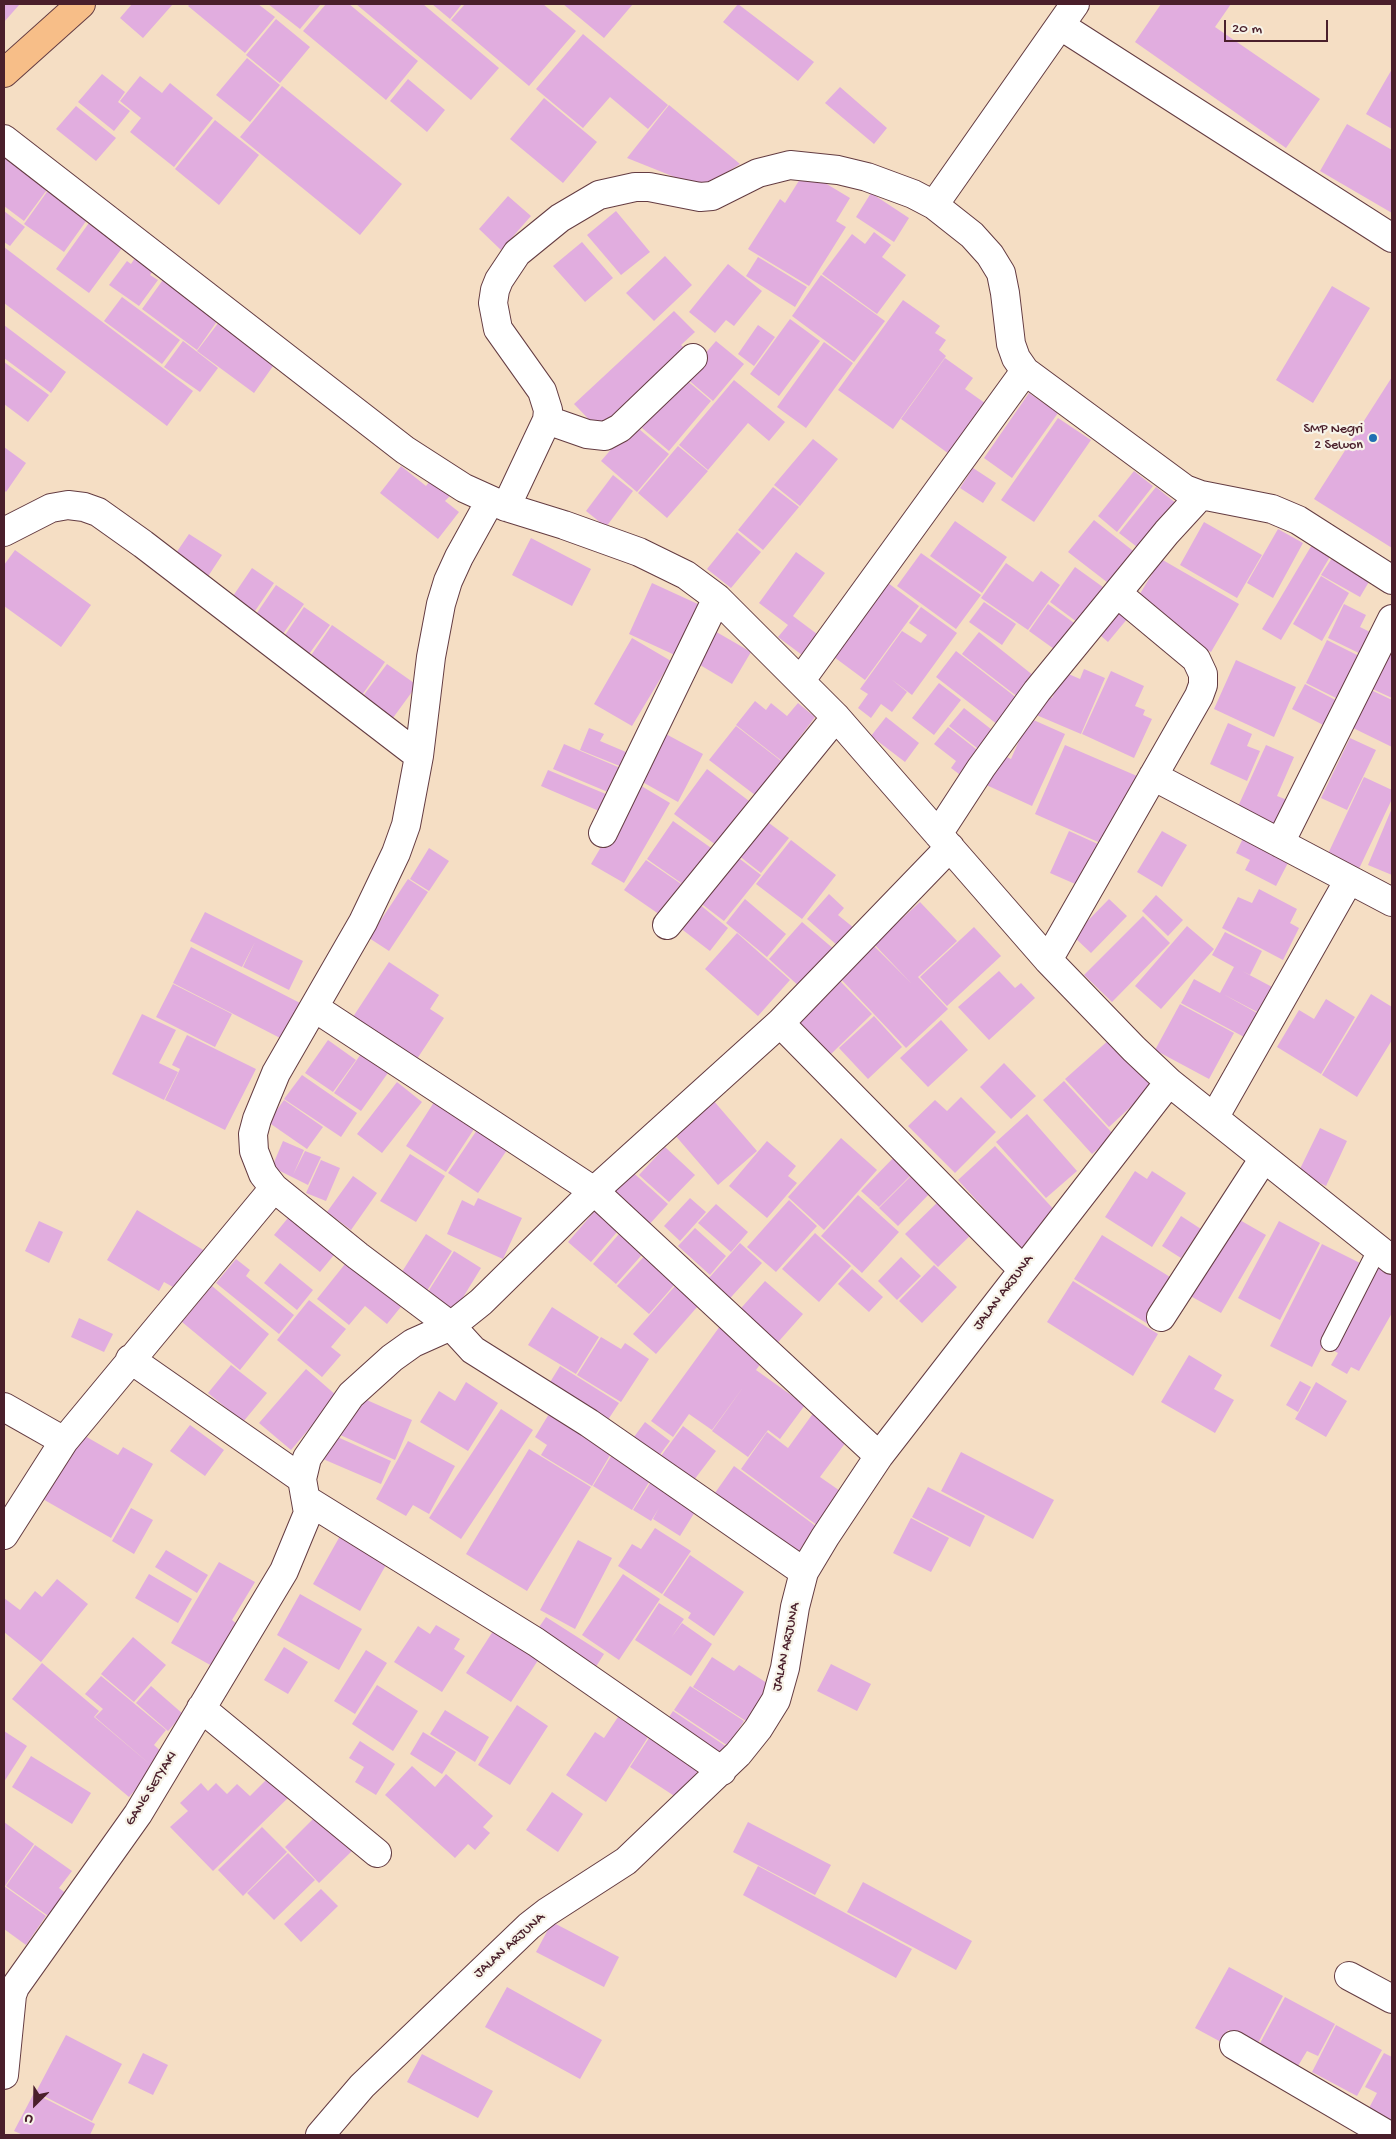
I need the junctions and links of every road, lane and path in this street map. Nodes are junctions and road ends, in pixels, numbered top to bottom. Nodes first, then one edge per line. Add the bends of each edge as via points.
1 (81, 4) edge
2 (1075, 4) edge
3 (1061, 26) junction
4 (4, 73) edge
5 (4, 139) edge
6 (934, 205) junction
7 (1392, 238) edge
8 (693, 358) dead end
9 (1024, 371) junction
10 (547, 420) junction
11 (1201, 495) junction
12 (498, 504) junction
13 (4, 532) edge
14 (1392, 580) edge
15 (1118, 594) junction
16 (717, 598) junction
17 (1392, 619) edge
18 (801, 680) junction
19 (836, 717) junction
20 (419, 756) junction
21 (1153, 776) junction
22 (603, 833) dead end
23 (944, 841) junction
24 (1280, 843) junction
25 (1350, 880) junction
26 (1392, 902) edge
27 (667, 926) dead end
28 (1048, 960) junction
29 (315, 1008) junction
30 (780, 1023) junction
31 (1169, 1082) junction
32 (1214, 1118) junction
33 (1264, 1158) junction
34 (274, 1188) junction
35 (594, 1191) junction
36 (1385, 1254) edge
37 (1022, 1269) junction
38 (1161, 1316) dead end
39 (451, 1326) junction
40 (1330, 1342) dead end
41 (130, 1359) junction
42 (4, 1407) edge
43 (64, 1441) junction
44 (879, 1456) junction
45 (304, 1490) junction
46 (4, 1535) edge
47 (804, 1572) junction
48 (201, 1708) junction
49 (722, 1771) junction
50 (378, 1853) dead end
51 (1349, 1976) dead end
52 (1392, 1999) edge
53 (1234, 2045) dead end
54 (4, 2075) edge
55 (320, 2135) edge
56 (1388, 2135) edge

1 - 4 main road
2 - 3 street
3 - 6 street
3 - 7 street
5 - 12 street via 405,450 464,488
6 - 9 street via 972,235 1001,273 1011,344
6 - 10 street via 867,177 790,165 758,173 712,196 635,187 599,195 581,204 517,253 499,280 492,303 498,329 542,391 547,402
8 - 10 street via 620,428 605,436 587,434
9 - 11 street via 1166,476
9 - 18 street
10 - 12 street
11 - 14 street via 1272,510 1298,520
11 - 15 street, GANG SETYAKI
12 - 16 street via 639,552 686,575
12 - 20 street via 459,557 448,581 431,657
13 - 20 street via 59,506 84,507 98,512
15 - 21 street via 1196,659 1204,674 1199,696
15 - 23 street, GANG SETYAKI via 1037,691 981,768
16 - 18 street
16 - 22 street
17 - 24 street
18 - 19 street
19 - 23 street
19 - 27 street
20 - 29 street via 406,825 396,854
21 - 24 street
21 - 28 street
23 - 28 street
23 - 30 street, GANG SETYAKI
24 - 25 street
25 - 26 street
25 - 32 street
28 - 31 street
29 - 34 street via 276,1073 253,1134 254,1151 263,1174
29 - 35 street
30 - 35 street, GANG SETYAKI
30 - 37 street
31 - 32 street
31 - 37 street, JALAN ARJUNA
32 - 33 street
33 - 36 street
33 - 38 street
34 - 39 street
34 - 41 street
35 - 39 street, GANG SETYAKI via 481,1302
35 - 44 street
36 - 40 lane
37 - 44 street, JALAN ARJUNA
39 - 45 street, GANG SETYAKI via 413,1343 351,1395 307,1458
39 - 47 street via 473,1350 588,1423
41 - 43 street
41 - 45 street
42 - 43 street
43 - 46 street
44 - 47 street, JALAN ARJUNA
45 - 48 street, GANG SETYAKI via 308,1513 287,1564
45 - 49 street via 536,1642
47 - 49 street, JALAN ARJUNA via 776,1700 758,1729
48 - 50 street
48 - 54 street, GANG SETYAKI via 138,1814 15,1987
49 - 55 street, JALAN ARJUNA via 626,1861 529,1926 362,2086
51 - 52 street
53 - 56 street

